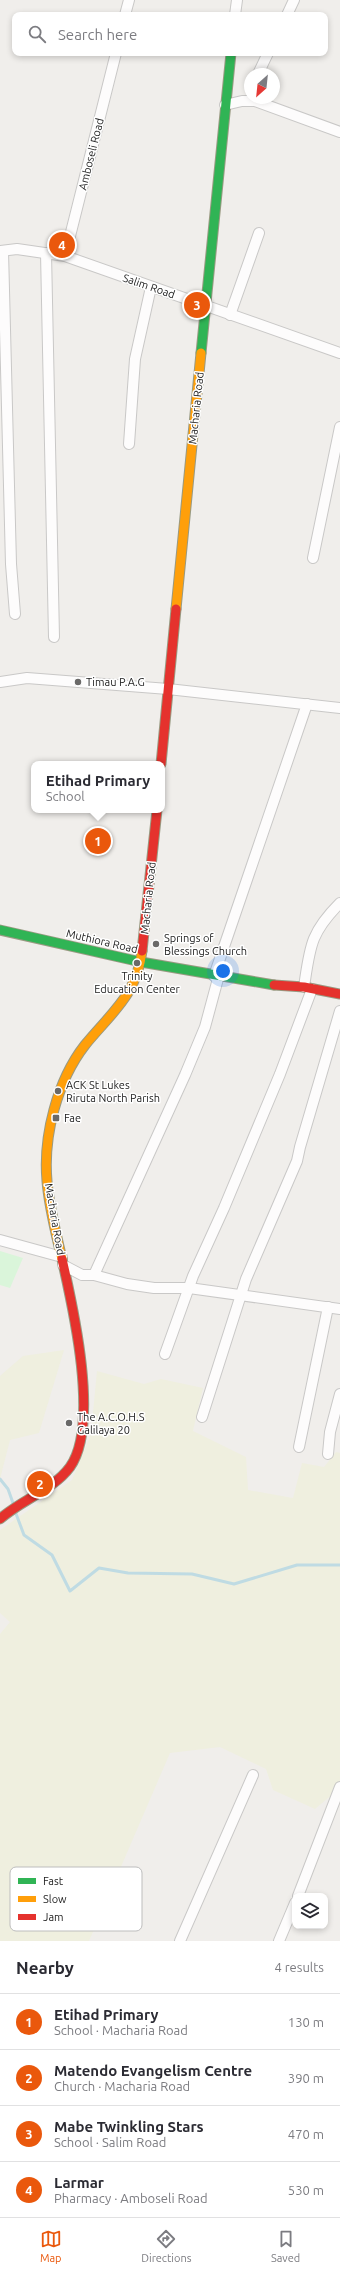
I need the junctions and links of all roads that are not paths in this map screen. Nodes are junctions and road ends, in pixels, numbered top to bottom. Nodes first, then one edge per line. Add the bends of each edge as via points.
1 (129, 0) edge
2 (237, 0) edge
3 (294, 0) edge
4 (126, 12) edge
5 (235, 12) edge
6 (288, 12) edge
7 (115, 56) edge
8 (231, 56) edge
9 (267, 56) edge
10 (261, 68) edge
11 (244, 101) edge
12 (263, 104) edge
13 (224, 105) junction
14 (340, 132) edge
15 (259, 233) dead end
16 (1, 251) edge
17 (46, 253) junction
18 (65, 256) junction
19 (151, 287) junction
20 (206, 306) junction
21 (230, 315) junction
22 (340, 353) edge
23 (340, 427) edge
24 (129, 444) dead end
25 (313, 558) dead end
26 (15, 614) dead end
27 (54, 637) dead end
28 (0, 682) edge
29 (168, 689) junction
30 (307, 704) junction
31 (340, 708) edge
32 (161, 761) edge
33 (157, 813) edge
34 (340, 903) edge
35 (0, 930) edge
36 (141, 962) junction
37 (217, 975) junction
38 (308, 988) junction
39 (340, 994) edge
40 (340, 1011) edge
41 (0, 1240) edge
42 (62, 1261) junction
43 (94, 1275) junction
44 (189, 1288) junction
45 (241, 1294) junction
46 (328, 1307) junction
47 (340, 1309) edge
48 (165, 1354) dead end
49 (340, 1394) edge
50 (202, 1417) dead end
51 (299, 1447) dead end
52 (328, 1454) dead end
53 (3, 1516) edge
54 (253, 1774) dead end
55 (340, 1787) edge
56 (299, 1893) edge
57 (292, 1910) edge
58 (180, 1941) edge
59 (279, 1941) edge

1 - 4 street
2 - 5 street
3 - 6 street
7 - 18 street, Amboseli Road
8 - 13 street, Macharia Road
9 - 10 street
11 - 13 street
12 - 14 street
13 - 20 street, Macharia Road
15 - 21 street
16 - 17 street, Salim Road
16 - 26 street via 11,564
17 - 18 street, Salim Road
17 - 27 street
18 - 19 street, Salim Road
19 - 20 street, Salim Road
19 - 24 street via 135,359
20 - 21 street, Salim Road
20 - 29 street, Macharia Road
21 - 22 street, Salim Road
23 - 25 street
28 - 29 street via 27,678
29 - 30 street
29 - 32 street, Macharia Road
30 - 31 street
30 - 37 street
33 - 36 street, Macharia Road
34 - 38 street via 316,932 308,957
35 - 36 street, Muthiora Road
36 - 37 street, Muthiora Road
36 - 42 street, Macharia Road via 132,988 83,1048 72,1065 59,1096 46,1170
37 - 38 street, Muthiora Road
37 - 43 street via 205,1028
38 - 39 street, Muthiora Road
38 - 44 street via 271,1096
40 - 45 street via 297,1161
41 - 42 street
42 - 43 street via 82,1275
42 - 53 street, Macharia Road via 79,1351 83,1432 76,1457 62,1476
43 - 44 street via 154,1288
44 - 45 street
44 - 48 street
45 - 46 street
45 - 50 street
46 - 47 street
46 - 51 street
49 - 52 street via 330,1432
54 - 58 street
55 - 56 street
57 - 59 street

